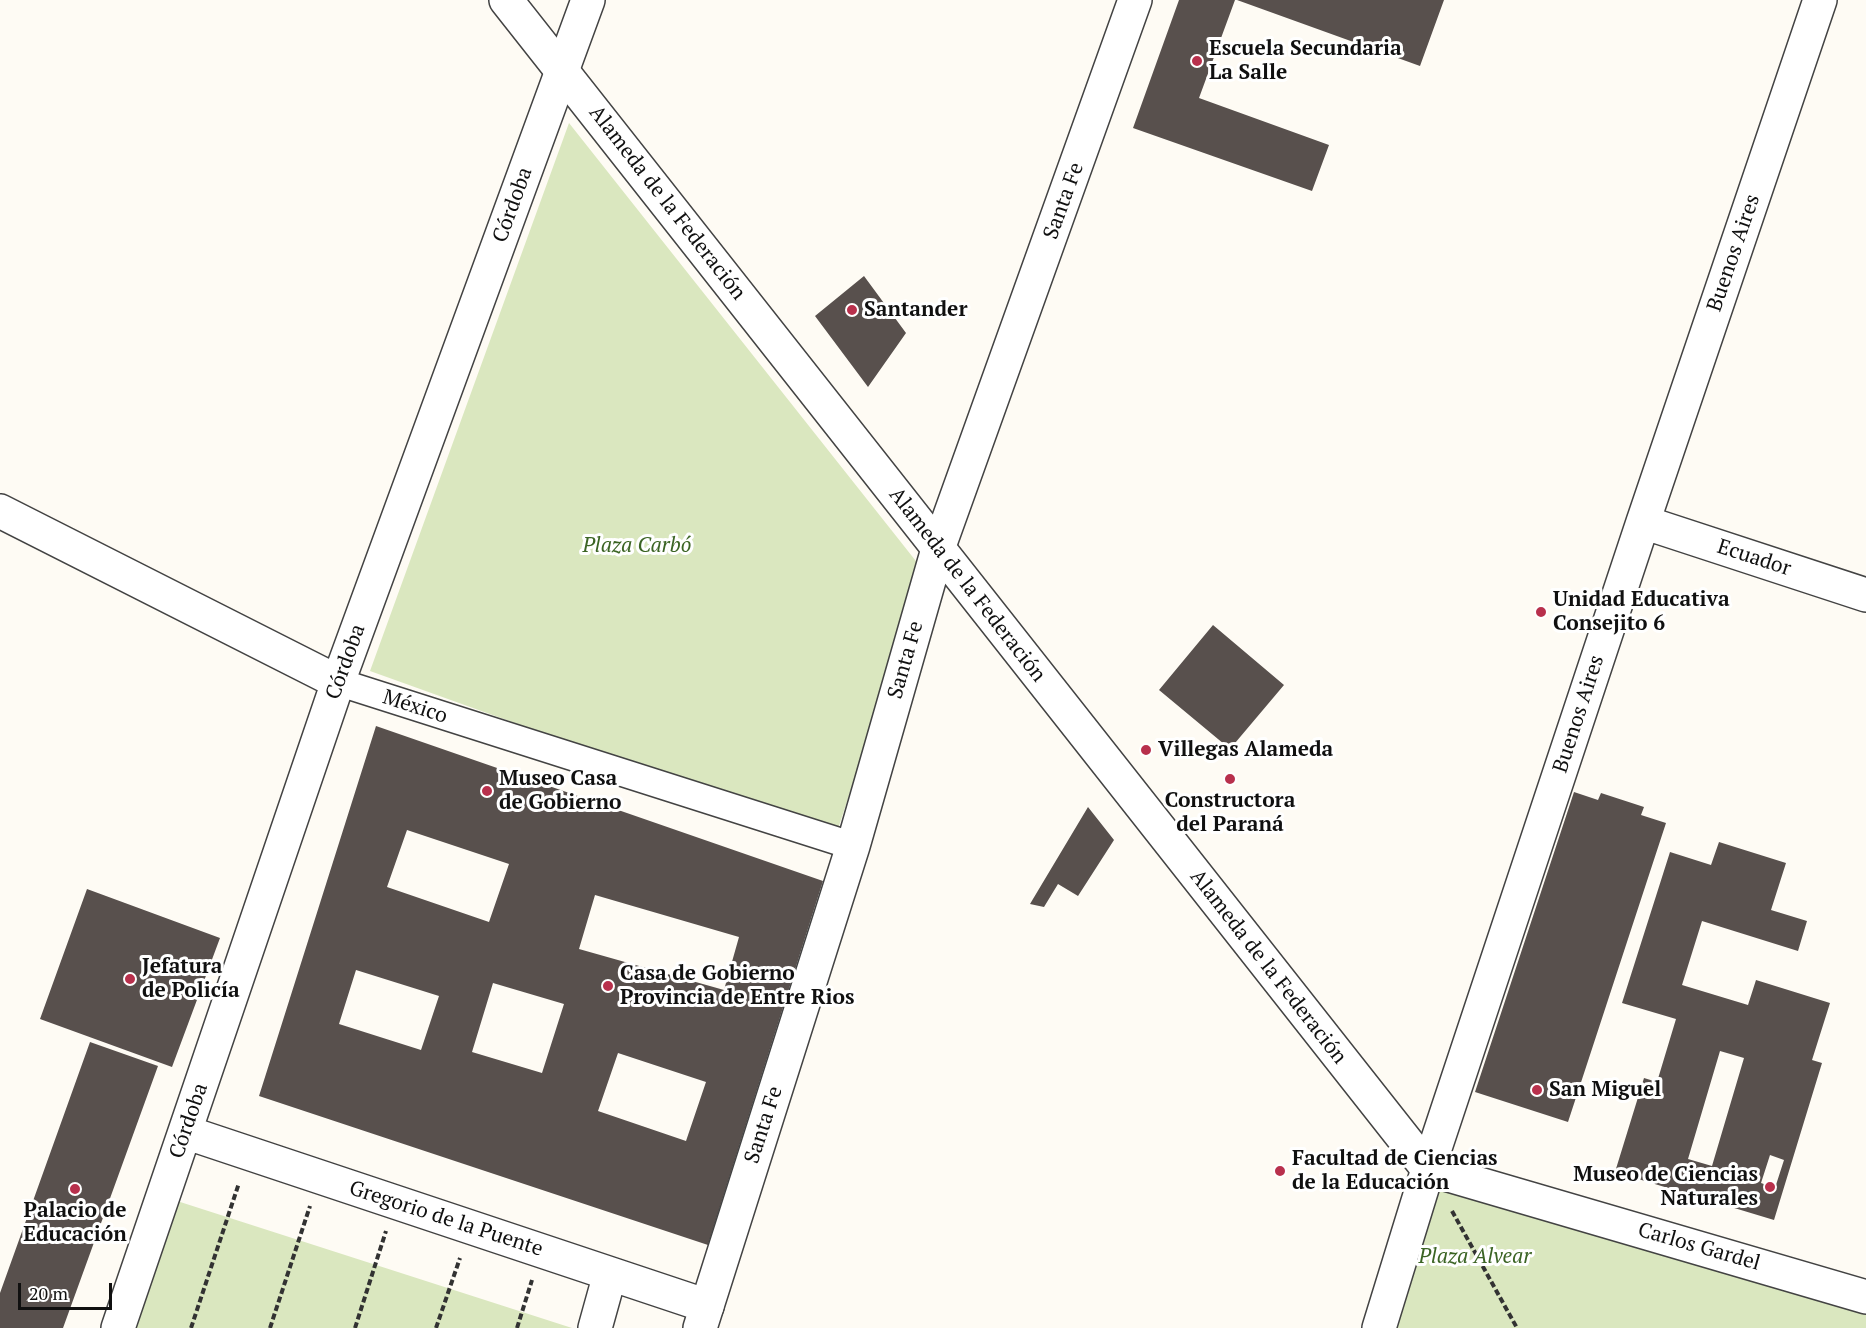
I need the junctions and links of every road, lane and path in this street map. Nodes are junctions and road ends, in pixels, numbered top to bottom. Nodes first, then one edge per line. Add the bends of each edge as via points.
1 (506, 0) edge
2 (588, 0) edge
3 (1135, 0) edge
4 (1820, 0) edge
5 (563, 70) junction
6 (0, 512) edge
7 (1643, 522) junction
8 (938, 549) junction
9 (1866, 595) edge
10 (338, 682) junction
11 (853, 846) junction
12 (185, 1132) junction
13 (249, 1153) junction
14 (1428, 1169) junction
15 (319, 1177) junction
16 (395, 1202) junction
17 (470, 1227) junction
18 (540, 1251) junction
19 (610, 1274) junction
20 (1866, 1297) edge
21 (703, 1317) edge
22 (118, 1328) edge
23 (191, 1328) edge
24 (270, 1328) edge
25 (355, 1328) edge
26 (436, 1328) edge
27 (517, 1328) edge
28 (595, 1328) edge
29 (1379, 1328) edge
30 (1518, 1328) edge

1 - 5 street, Alameda de la Federación
2 - 5 street, Córdoba
3 - 8 street, Santa Fe
4 - 7 street, Buenos Aires
5 - 8 street, Alameda de la Federación
5 - 10 street, Córdoba
6 - 10 street, México
7 - 9 street, Ecuador
7 - 14 street, Buenos Aires
8 - 11 street, Santa Fe
8 - 14 street, Alameda de la Federación
10 - 11 street, México
10 - 12 street, Córdoba
11 - 21 street, Santa Fe
12 - 13 street, Gregorio de la Puente
12 - 22 street, Córdoba
13 - 15 street, Gregorio de la Puente
13 - 23 path
14 - 20 street, Carlos Gardel
14 - 29 street, Buenos Aires
14 - 30 path
15 - 16 street, Gregorio de la Puente
15 - 24 path
16 - 17 street, Gregorio de la Puente
16 - 25 path
17 - 18 street, Gregorio de la Puente
17 - 26 path
18 - 19 street, Gregorio de la Puente
18 - 27 path
19 - 21 street, Gregorio de la Puente
19 - 28 street

